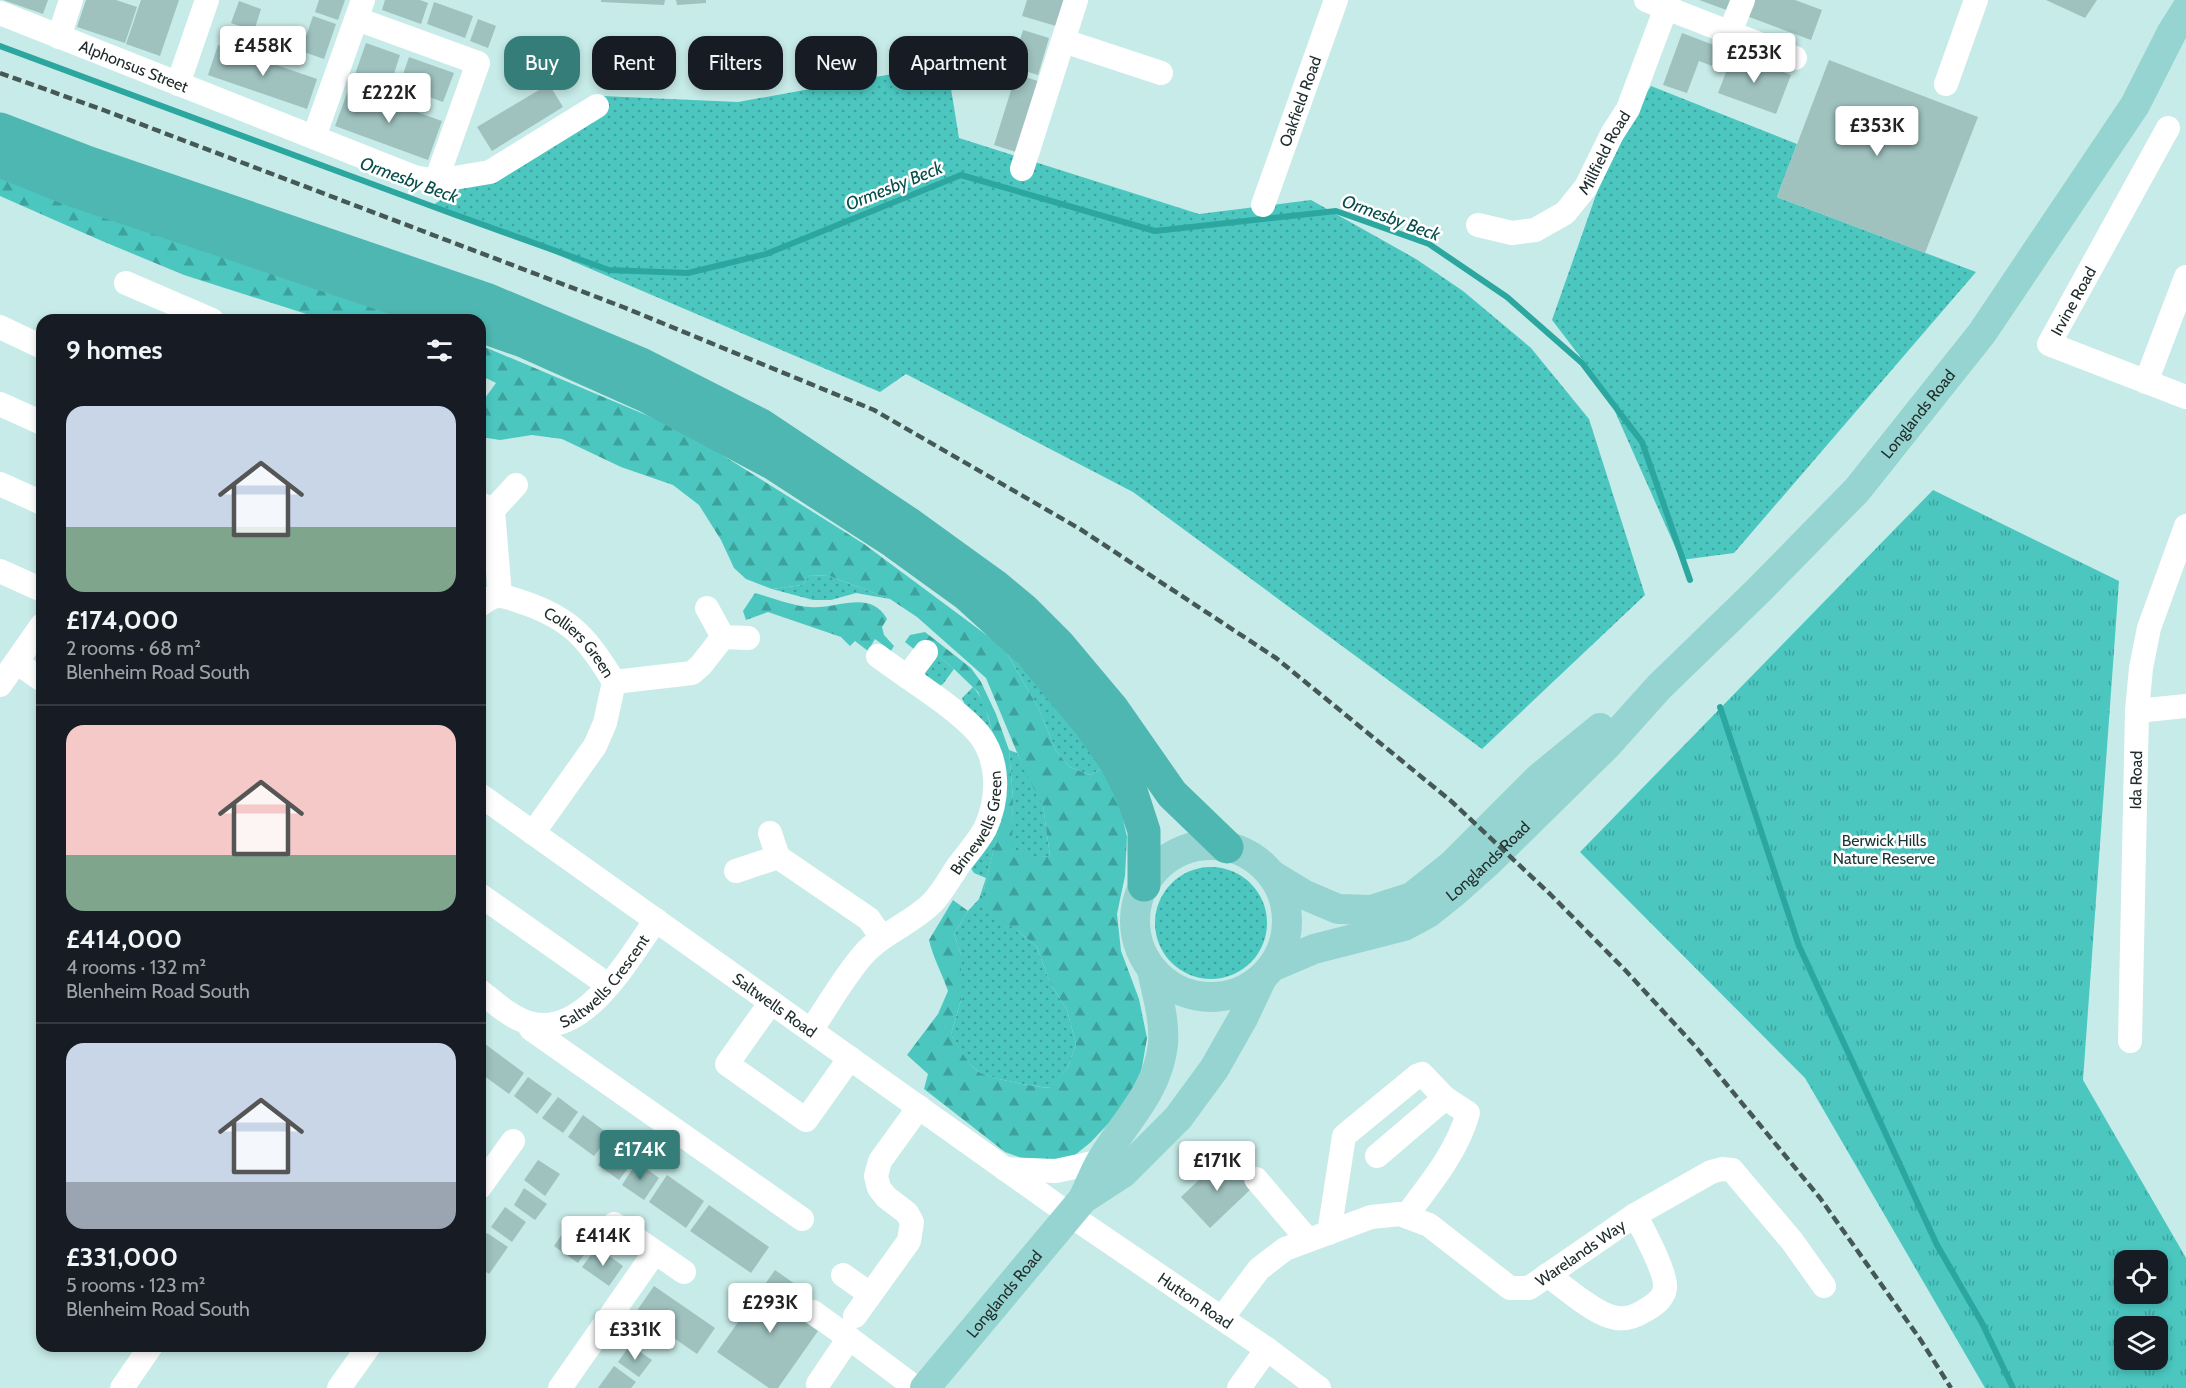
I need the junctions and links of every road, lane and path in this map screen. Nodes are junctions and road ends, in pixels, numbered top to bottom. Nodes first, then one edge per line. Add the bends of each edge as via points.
1 (71, 0) edge
2 (207, 0) edge
3 (1076, 0) edge
4 (1335, 0) edge
5 (1743, 0) edge
6 (1976, 0) edge
7 (1660, 2) edge
8 (360, 10) edge
9 (2186, 10) edge
10 (0, 13) edge
11 (1730, 32) junction
12 (59, 36) junction
13 (1064, 41) junction
14 (2186, 54) edge
15 (1795, 58) dead end
16 (1161, 74) dead end
17 (178, 84) junction
18 (1946, 84) dead end
19 (2135, 105) junction
20 (597, 106) dead end
21 (2168, 128) dead end
22 (0, 129) edge
23 (314, 137) junction
24 (0, 161) edge
25 (1022, 170) dead end
26 (436, 181) junction
27 (1263, 205) dead end
28 (1478, 225) dead end
29 (2186, 277) edge
30 (126, 283) dead end
31 (199, 314) edge
32 (442, 314) edge
33 (0, 327) edge
34 (486, 328) edge
35 (36, 344) edge
36 (2146, 382) junction
37 (2186, 397) edge
38 (0, 404) edge
39 (36, 420) edge
40 (0, 484) edge
41 (516, 485) dead end
42 (36, 500) edge
43 (487, 507) edge
44 (2186, 526) edge
45 (0, 571) edge
46 (36, 587) edge
47 (490, 600) edge
48 (707, 608) dead end
49 (36, 634) edge
50 (723, 637) junction
51 (748, 638) dead end
52 (926, 652) dead end
53 (878, 656) dead end
54 (16, 662) junction
55 (36, 677) edge
56 (907, 677) junction
57 (614, 682) junction
58 (0, 685) edge
59 (2186, 706) edge
60 (2137, 711) junction
61 (486, 799) edge
62 (533, 832) junction
63 (770, 833) dead end
64 (1227, 847) junction
65 (1480, 854) junction
66 (778, 857) junction
67 (736, 871) dead end
68 (1272, 875) junction
69 (1144, 885) junction
70 (486, 899) edge
71 (657, 920) junction
72 (882, 938) junction
73 (1152, 970) junction
74 (1267, 973) junction
75 (608, 985) junction
76 (486, 996) edge
77 (771, 1002) junction
78 (528, 1023) junction
79 (811, 1030) junction
80 (2130, 1041) dead end
81 (850, 1059) junction
82 (1445, 1098) junction
83 (919, 1107) junction
84 (513, 1141) dead end
85 (1377, 1156) dead end
86 (488, 1161) edge
87 (1102, 1161) junction
88 (1005, 1169) junction
89 (1256, 1179) dead end
90 (1077, 1207) junction
91 (1635, 1215) junction
92 (1406, 1216) junction
93 (802, 1219) dead end
94 (614, 1224) dead end
95 (1318, 1237) junction
96 (655, 1252) junction
97 (684, 1272) dead end
98 (843, 1275) dead end
99 (1547, 1275) junction
100 (1824, 1286) dead end
101 (870, 1294) junction
102 (813, 1312) dead end
103 (1222, 1318) junction
104 (852, 1327) junction
105 (1267, 1349) junction
106 (147, 1352) edge
107 (365, 1352) edge
108 (818, 1384) dead end
109 (122, 1388) edge
110 (339, 1388) edge
111 (560, 1388) edge
112 (916, 1388) edge
113 (925, 1388) edge
114 (1239, 1388) edge
115 (1319, 1388) edge

1 - 12 street
2 - 17 street
3 - 13 street
4 - 27 street, Oakfield Road
5 - 11 street
6 - 18 street
7 - 11 street
7 - 28 street, Millfield Road via 1628,109 1586,187 1565,213 1535,230 1512,233
8 - 23 street
8 - 26 street via 478,63
9 - 19 main road, Longlands Road
10 - 12 street, Alphonsus Street
11 - 15 street
12 - 17 street, Alphonsus Street
13 - 16 street
13 - 25 street
14 - 19 main road, Longlands Road
17 - 23 street, Alphonsus Street
19 - 65 main road, Longlands Road via 1982,333 1857,490 1659,687 1607,745 1526,808
20 - 26 street, Alphonsus Street via 490,172
21 - 36 street, Irvine Road via 2049,344
22 - 64 highway via 486,299 641,364 761,425 911,525 1024,610 1112,708 1172,794
23 - 26 street, Alphonsus Street via 414,177
24 - 32 highway via 72,190
29 - 36 street
30 - 31 street
33 - 35 street
34 - 69 highway via 646,396 772,463 966,594 1030,652 1116,762 1144,831
36 - 37 street, Irvine Road
38 - 39 street
40 - 42 street
41 - 43 street
43 - 47 street
44 - 60 street, Ida Road via 2149,628
45 - 46 street
47 - 57 street, Colliers Green via 540,608 571,625 597,653
48 - 50 street
49 - 54 street
50 - 51 street
50 - 57 street via 692,673
52 - 56 street
53 - 56 street, Brinewells Green
54 - 55 street
54 - 58 street
56 - 72 street, Brinewells Green via 964,718 980,735 990,755 996,792 984,831 932,903
57 - 62 street, Colliers Green via 605,723 595,746
59 - 60 street
60 - 80 street, Ida Road
61 - 62 street, Saltwells Road
62 - 71 street, Saltwells Road
63 - 66 street
64 - 68 main road, Longlands Road via 1252,857
64 - 69 main road, Longlands Road via 1203,846 1180,852 1159,866
65 - 68 main road, Longlands Road via 1412,897 1371,910 1338,909
65 - 74 main road, Longlands Road via 1428,913 1404,926 1314,949
66 - 67 street
66 - 72 street via 869,919
68 - 74 main road, Longlands Road via 1284,896 1288,920 1284,944
69 - 73 main road, Longlands Road via 1135,929
70 - 75 street
71 - 75 street, Saltwells Crescent
71 - 77 street, Saltwells Road
72 - 79 street, Brinewells Green via 863,955
73 - 74 main road, Longlands Road via 1176,989 1204,998 1234,994
73 - 87 main road, Longlands Road via 1161,1009 1163,1042 1159,1066 1137,1112
74 - 90 main road, Longlands Road via 1214,1069 1178,1118 1123,1173
75 - 78 street, Saltwells Crescent via 581,1014 561,1023
76 - 78 street, Saltwells Crescent
77 - 79 street, Saltwells Road
77 - 81 street via 727,1064 806,1120
78 - 93 street via 531,1029
79 - 81 street, Saltwells Road
81 - 83 street, Saltwells Road
82 - 85 street
82 - 92 street via 1468,1113 1462,1133
82 - 95 street via 1420,1074 1344,1136
83 - 88 street, Saltwells Road
83 - 101 street via 880,1161 876,1176 886,1197 907,1213 912,1231 909,1241
84 - 86 street
87 - 88 street via 1056,1171
87 - 90 main road, Longlands Road
88 - 90 street, Saltwells Road
89 - 95 street
90 - 103 street, Hutton Road
90 - 113 main road, Longlands Road
91 - 99 street, Warelands Way
91 - 99 street via 1665,1281 1664,1293 1657,1303 1637,1316 1611,1317
91 - 100 street, Warelands Way via 1711,1172 1732,1170
92 - 95 street, Warelands Way via 1371,1217
92 - 99 street, Warelands Way via 1429,1225 1510,1288 1529,1288
94 - 96 street
95 - 103 street, Warelands Way via 1285,1249 1259,1269
96 - 97 street
96 - 111 street
98 - 101 street
101 - 104 street
102 - 104 street
103 - 105 street, Hutton Road
104 - 108 street
104 - 112 street
105 - 114 street
105 - 115 street, Hutton Road
106 - 109 street
107 - 110 street

